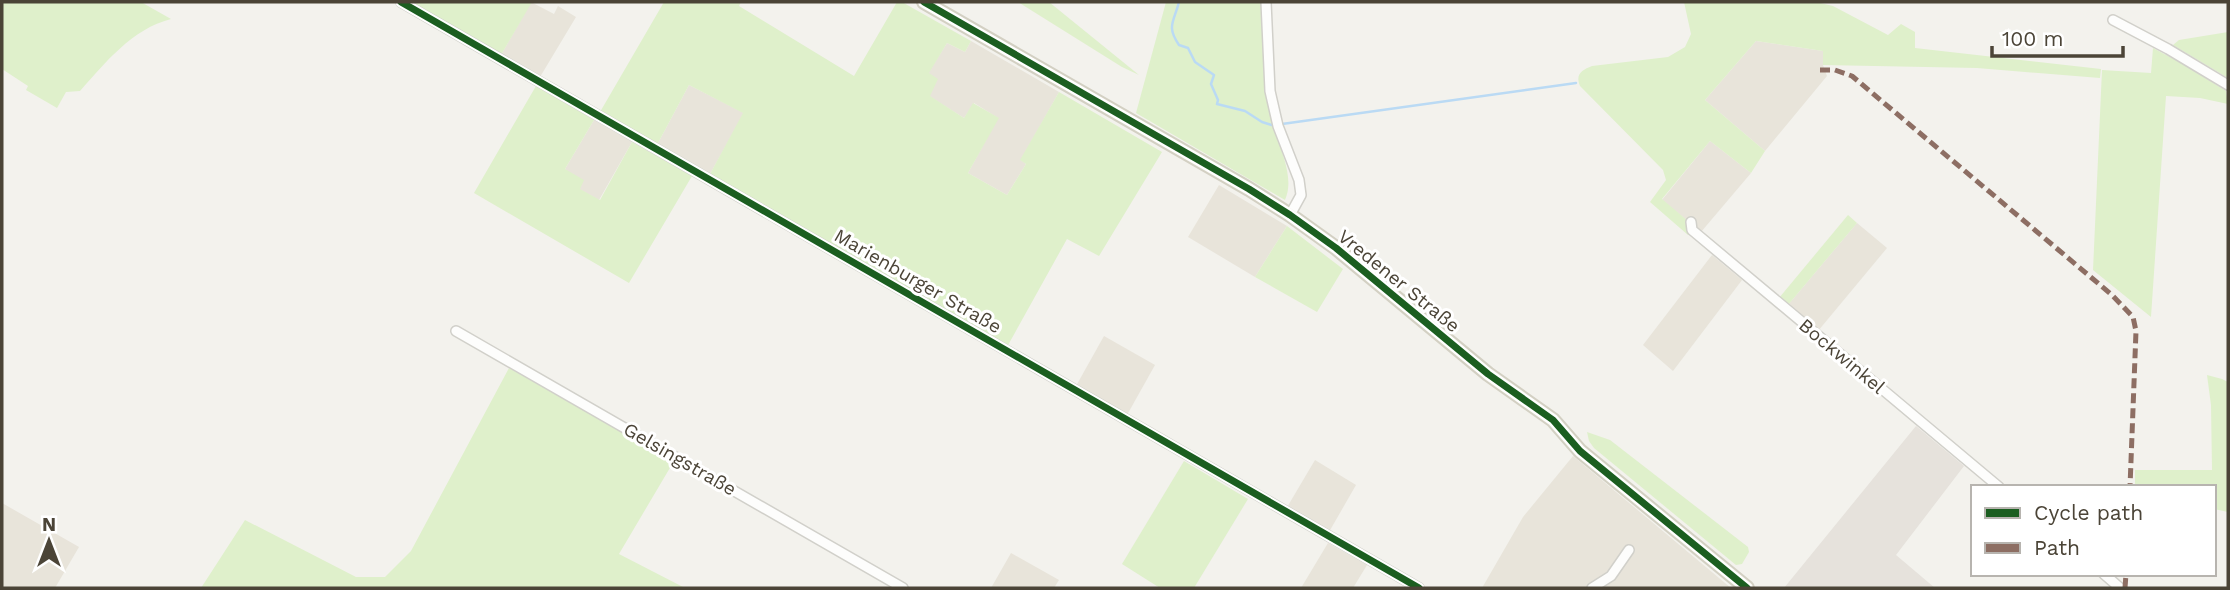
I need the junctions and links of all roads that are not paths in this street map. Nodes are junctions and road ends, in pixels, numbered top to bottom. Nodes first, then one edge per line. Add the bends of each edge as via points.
1 (401, 2) edge
2 (924, 2) edge
3 (1266, 2) edge
4 (2113, 20) dead end
5 (2228, 85) edge
6 (1290, 215) junction
7 (1691, 222) dead end
8 (456, 331) dead end
9 (1997, 485) edge
10 (1629, 550) dead end
11 (2106, 576) edge
12 (903, 588) edge
13 (1419, 588) edge
14 (1592, 588) edge
15 (1747, 588) edge
16 (2120, 588) edge

1 - 13 street, Marienburger Straße
2 - 6 street, Vredener Straße
3 - 6 street via 1270,91 1301,195
4 - 5 street
6 - 15 street, Vredener Straße via 1488,374 1553,420 1580,451
7 - 9 street, Bockwinkel via 1692,230
8 - 12 street, Gelsingstraße
10 - 14 street via 1611,576
11 - 16 street

